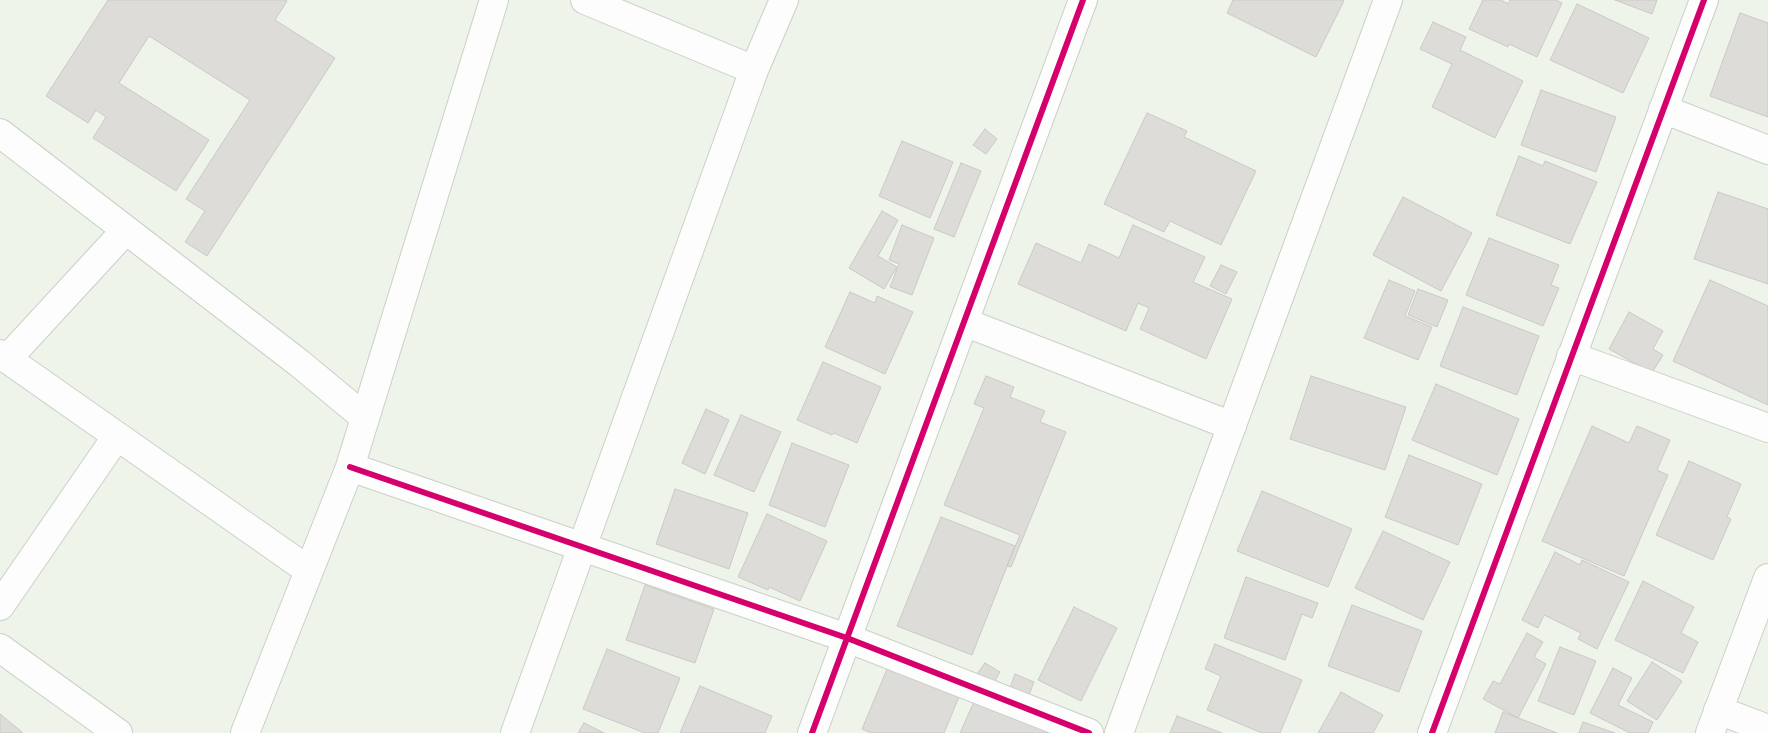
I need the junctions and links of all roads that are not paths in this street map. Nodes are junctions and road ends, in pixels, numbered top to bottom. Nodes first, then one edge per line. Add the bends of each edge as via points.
1 (494, 0) edge
2 (585, 0) edge
3 (784, 0) edge
4 (1083, 0) edge
5 (1388, 0) edge
6 (1704, 0) edge
7 (754, 70) junction
8 (1663, 109) junction
9 (0, 133) edge
10 (1768, 150) edge
11 (125, 231) junction
12 (964, 322) junction
13 (3, 356) edge
14 (1571, 356) junction
15 (364, 417) junction
16 (1232, 426) junction
17 (1768, 428) edge
18 (117, 436) junction
19 (350, 467) junction
20 (581, 548) junction
21 (308, 570) junction
22 (1768, 578) edge
23 (0, 606) edge
24 (847, 638) junction
25 (0, 648) edge
26 (1714, 722) edge
27 (1768, 729) edge
28 (118, 733) edge
29 (244, 733) edge
30 (515, 733) edge
31 (812, 733) edge
32 (1088, 733) edge
33 (1119, 733) edge
34 (1432, 733) edge

1 - 15 street
2 - 7 street
3 - 7 street
4 - 12 street
5 - 16 street
6 - 8 street
7 - 20 street
8 - 10 street
8 - 14 street
9 - 11 street
11 - 13 street
11 - 15 street via 299,363
12 - 16 street
12 - 24 street
13 - 18 street
14 - 17 street
14 - 34 street
15 - 19 street
16 - 33 street
18 - 21 street
18 - 23 street
19 - 20 street
19 - 21 street
20 - 24 street
20 - 30 street
21 - 29 street
22 - 26 street
24 - 31 street
24 - 32 street
25 - 28 street
26 - 27 street

